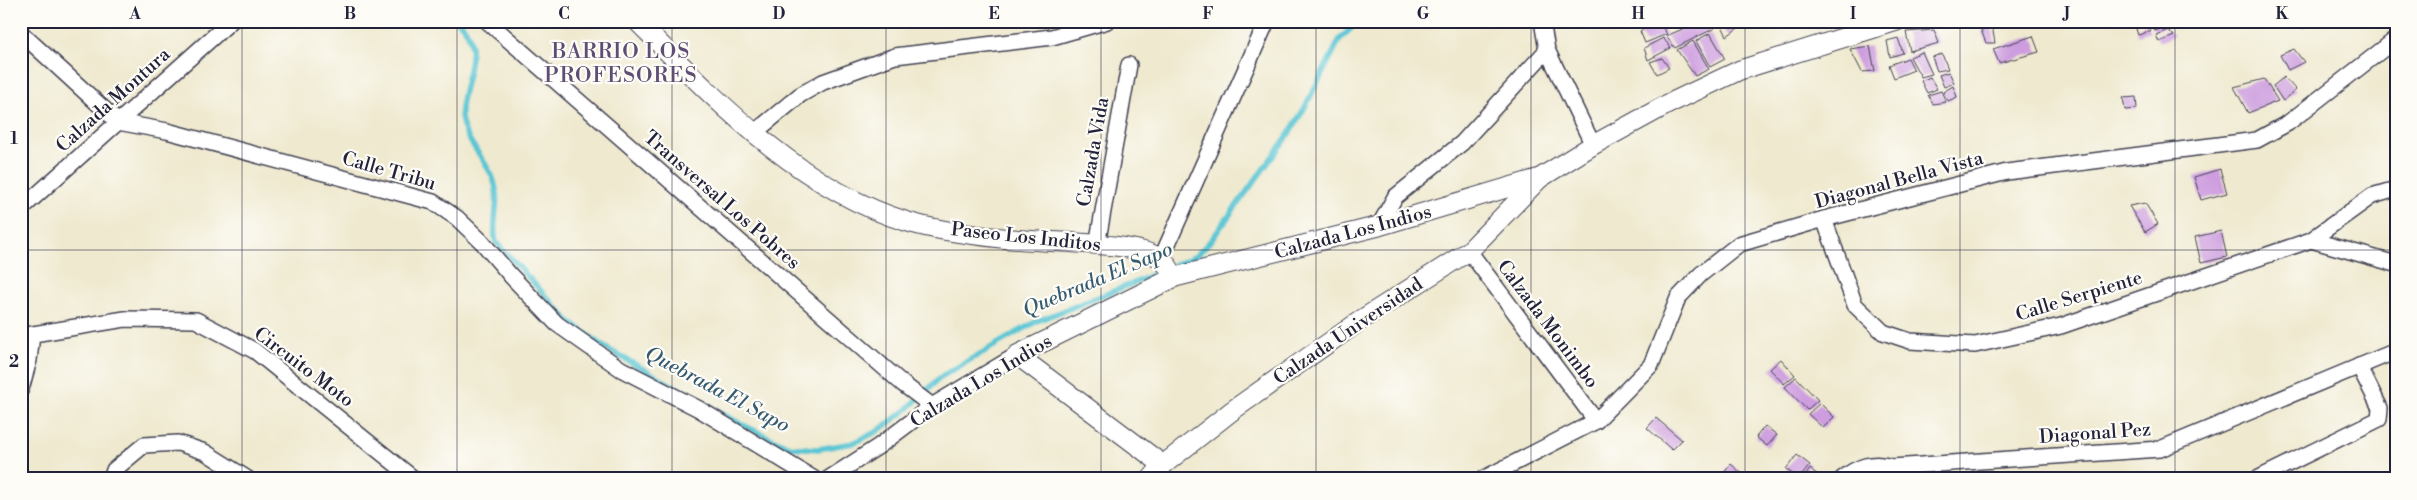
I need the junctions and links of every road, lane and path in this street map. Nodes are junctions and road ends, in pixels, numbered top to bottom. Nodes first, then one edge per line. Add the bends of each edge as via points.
1 (231, 21) edge
2 (487, 21) edge
3 (637, 21) edge
4 (1107, 21) edge
5 (1267, 21) edge
6 (1542, 21) edge
7 (1897, 21) edge
8 (21, 33) edge
9 (2396, 39) edge
10 (1548, 50) junction
11 (1129, 65) dead end
12 (118, 122) junction
13 (754, 133) junction
14 (1593, 144) junction
15 (1540, 178) junction
16 (2396, 189) edge
17 (21, 209) edge
18 (1824, 220) junction
19 (1379, 226) junction
20 (2311, 240) junction
21 (1097, 246) junction
22 (1469, 251) junction
23 (1161, 259) junction
24 (2396, 264) edge
25 (1175, 277) junction
26 (27, 335) edge
27 (2396, 351) edge
28 (1016, 354) junction
29 (2359, 366) junction
30 (21, 389) edge
31 (928, 403) junction
32 (1596, 421) junction
33 (1157, 472) edge
34 (1894, 473) edge
35 (111, 479) edge
36 (248, 479) edge
37 (414, 479) edge
38 (814, 479) edge
39 (828, 479) edge
40 (1483, 479) edge
41 (1842, 479) edge
42 (2257, 479) edge

1 - 12 street, Calzada Montura
2 - 31 street, Transversal Los Pobres
3 - 13 street, Paseo Los Inditos
4 - 13 street via 1052,37 895,56 823,82 800,95
5 - 23 street
6 - 10 street
7 - 14 street, Calzada Los Indios via 1740,70
8 - 12 street
9 - 18 street, Diagonal Bella Vista via 2288,123 2257,140 2006,172
10 - 14 street
10 - 19 street via 1462,144 1395,197
11 - 21 street, Calzada Vida
12 - 17 street, Calzada Montura
12 - 38 street, Calle Tribu via 167,130 433,202 457,218 482,242 556,324 621,369 698,410
13 - 21 street, Paseo Los Inditos via 834,191 871,209 909,222 1001,238
14 - 15 street, Calzada Los Indios
15 - 19 street, Calzada Los Indios
15 - 22 street, Calzada Universidad
16 - 20 street, Calle Serpiente via 2372,196
18 - 20 street, Calle Serpiente via 1855,305 1883,332 1910,341 1975,345 2061,326
18 - 32 street, Diagonal Bella Vista via 1739,244 1701,274 1678,298 1651,365
19 - 25 street, Calzada Los Indios
20 - 24 street
21 - 23 street, Paseo Los Inditos via 1132,248
22 - 32 street, Calzada Monimbo
22 - 33 street, Calzada Universidad via 1233,410
23 - 25 street
25 - 28 street, Calzada Los Indios
26 - 30 street, Circuito Moto via 29,360
26 - 37 street, Circuito Moto via 125,320 196,320 255,351
27 - 29 street, Diagonal Pez
28 - 31 street, Calzada Los Indios
28 - 33 street
29 - 34 street, Diagonal Pez via 2160,449
29 - 42 street via 2380,408 2379,420
31 - 39 street, Calzada Los Indios via 879,446
32 - 40 street, Diagonal Bella Vista
34 - 41 street, Diagonal Pez via 1873,463 1853,470
35 - 36 street via 114,470 144,445 178,444 205,452

